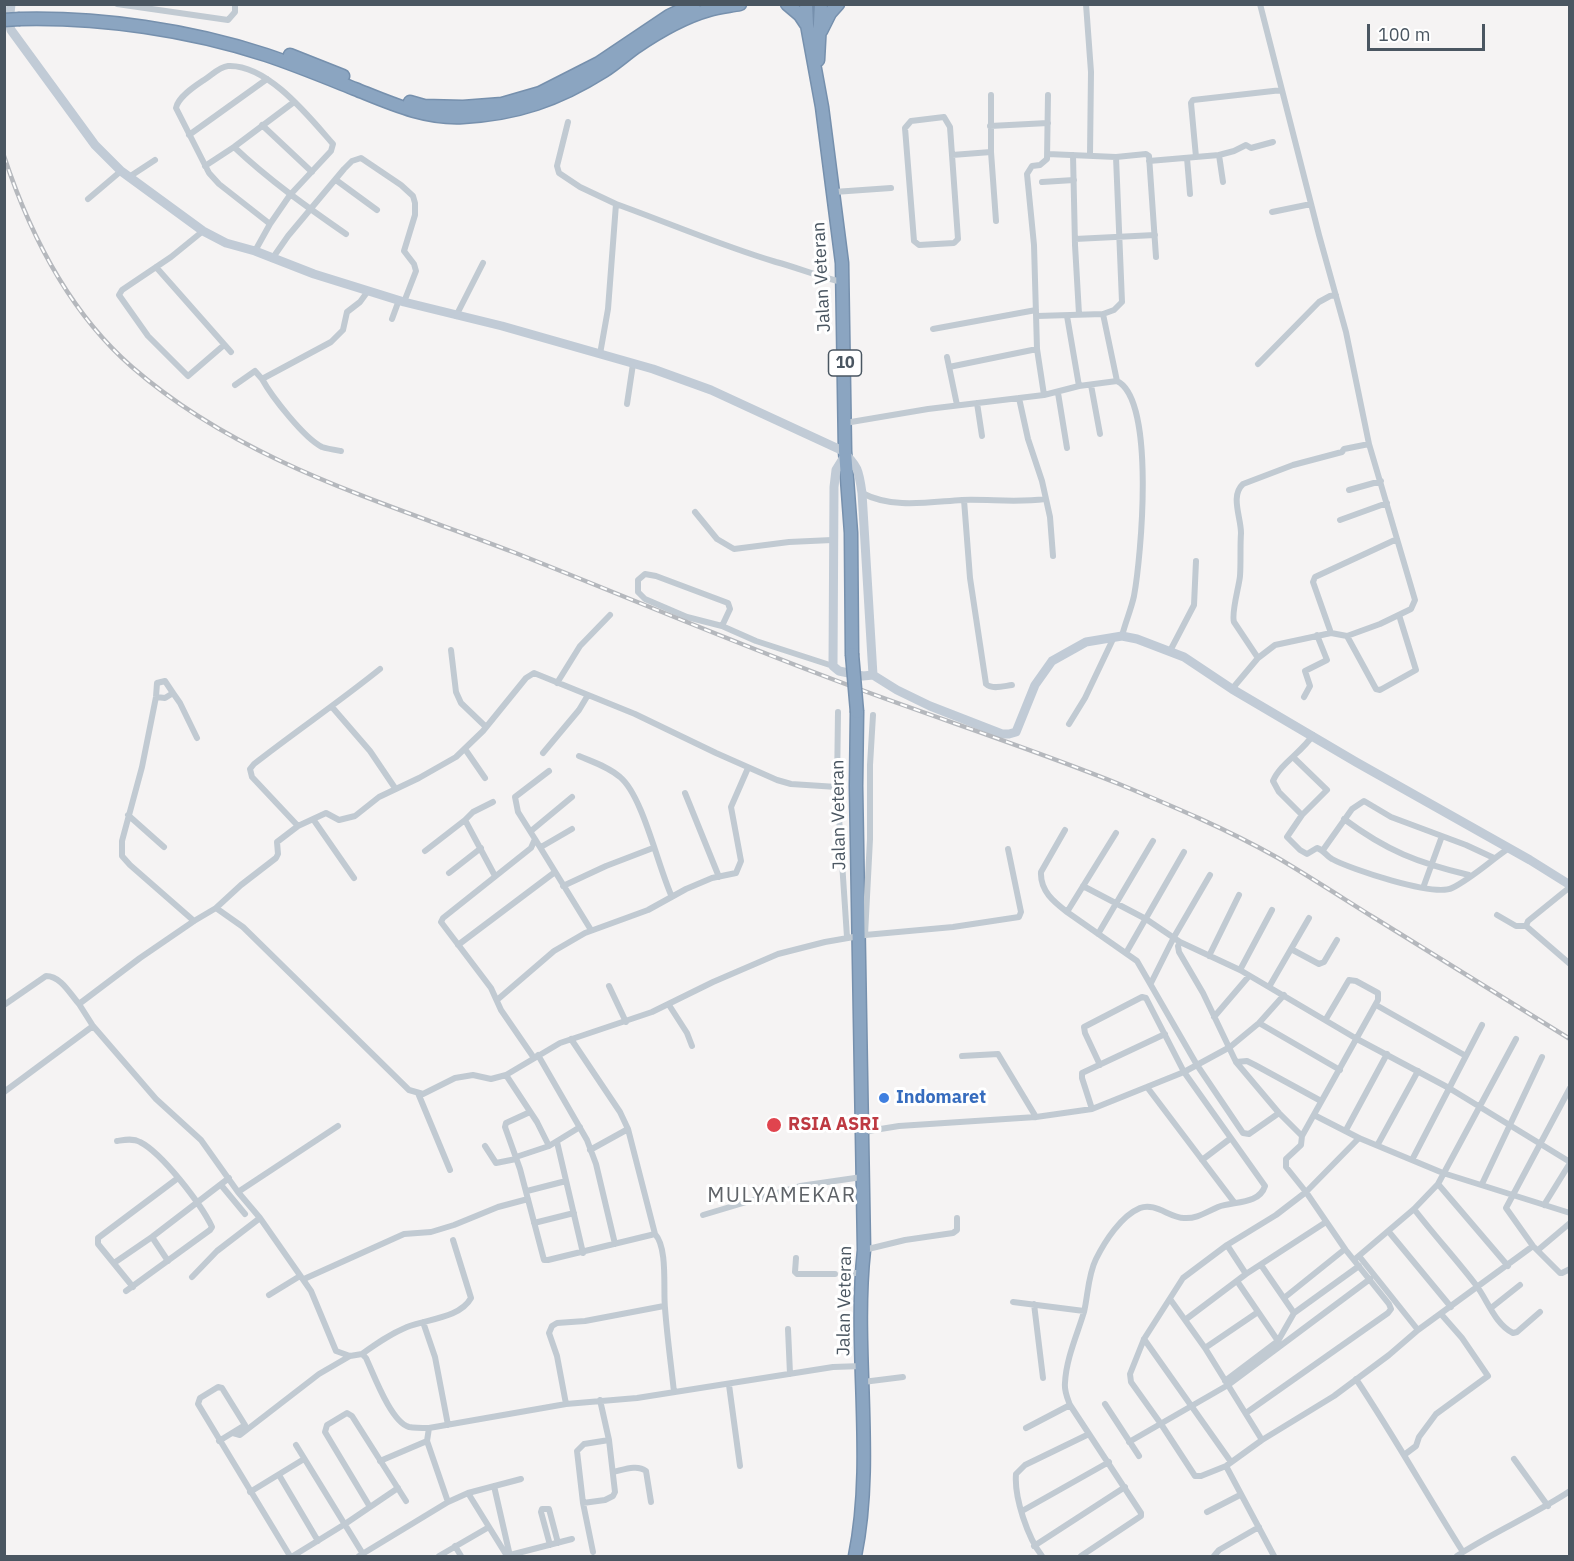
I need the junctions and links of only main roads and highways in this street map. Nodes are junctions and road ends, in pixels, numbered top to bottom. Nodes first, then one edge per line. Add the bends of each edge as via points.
1 (694, 4) edge
2 (740, 4) edge
3 (787, 4) edge
4 (806, 4) edge
5 (820, 4) edge
6 (838, 4) edge
7 (13, 12) edge
8 (4, 20) edge
9 (807, 25) junction
10 (819, 36) junction
11 (816, 75) junction
12 (855, 1557) edge

1 - 7 highway via 669,15 599,63 540,93 502,104 463,108 424,106 270,48 188,27 74,13
2 - 7 highway via 709,10 674,24 605,71 539,104 462,117 423,115 226,43
3 - 9 highway
4 - 9 highway, Jalan Veteran / 10
5 - 10 highway, Jalan Veteran / 10
6 - 10 highway
7 - 8 highway, bridge
9 - 11 highway, Jalan Veteran / 10
10 - 11 highway, Jalan Veteran / 10
11 - 12 highway, Jalan Veteran / 10, bridge via 841,247 856,712 864,1250 861,1522

